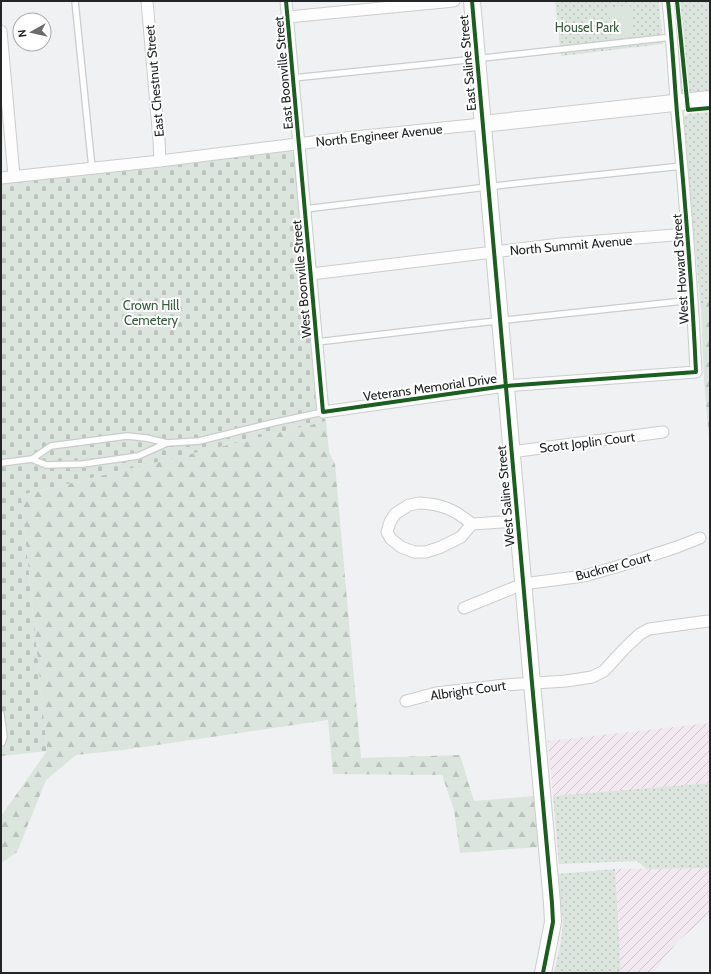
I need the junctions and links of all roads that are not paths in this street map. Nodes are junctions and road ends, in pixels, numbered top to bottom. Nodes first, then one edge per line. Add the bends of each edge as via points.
1 (75, 1) edge
2 (147, 1) edge
3 (286, 1) edge
4 (454, 1) edge
5 (472, 1) edge
6 (668, 1) edge
7 (288, 17) junction
8 (1, 31) edge
9 (672, 37) junction
10 (477, 59) junction
11 (293, 78) junction
12 (710, 99) edge
13 (676, 103) junction
14 (482, 124) junction
15 (299, 144) junction
16 (6, 151) edge
17 (160, 161) junction
18 (682, 166) junction
19 (92, 168) junction
20 (14, 176) junction
21 (1, 178) edge
22 (488, 187) junction
23 (305, 209) junction
24 (687, 234) junction
25 (493, 252) junction
26 (311, 274) junction
27 (693, 300) junction
28 (499, 320) junction
29 (317, 342) junction
30 (635, 376) joint
31 (505, 386) junction
32 (323, 412) junction
33 (663, 432) dead end
34 (167, 443) junction
35 (511, 452) junction
36 (32, 459) junction
37 (1, 463) edge
38 (518, 521) junction
39 (472, 524) junction
40 (700, 538) dead end
41 (523, 584) junction
42 (464, 608) dead end
43 (708, 621) dead end
44 (532, 683) junction
45 (406, 701) dead end
46 (1, 714) edge
47 (1, 743) edge
48 (543, 973) edge

1 - 19 lane
2 - 17 street, East Chestnut Street
3 - 7 street, East Boonville Street
4 - 7 street
5 - 10 street, East Saline Street
6 - 9 street, West Howard Street
7 - 11 street, East Boonville Street
8 - 16 street
9 - 10 lane
9 - 13 street, West Howard Street
10 - 11 lane
10 - 14 street, East Saline Street
11 - 15 street, East Boonville Street
12 - 13 street, North Engineer Avenue
13 - 14 street, North Engineer Avenue
13 - 18 street, West Howard Street
14 - 15 street, North Engineer Avenue
14 - 22 street, West Saline Street
15 - 17 street, North Engineer Avenue
15 - 23 street, West Boonville Street
16 - 20 street
17 - 19 street, North Engineer Avenue
18 - 22 lane
18 - 24 street, West Howard Street
19 - 20 street, North Engineer Avenue
20 - 21 street, North Engineer Avenue
22 - 23 lane
22 - 25 street, West Saline Street
23 - 26 street, West Boonville Street
24 - 25 street, North Summit Avenue
24 - 27 street, West Howard Street
25 - 26 street, North Summit Avenue
25 - 28 street, West Saline Street
26 - 29 street, West Boonville Street
27 - 28 lane
27 - 30 street, West Howard Street via 696,372
28 - 29 lane
28 - 31 street, West Saline Street
29 - 32 street, West Boonville Street
30 - 31 street, Veterans Memorial Drive
31 - 32 street, Veterans Memorial Drive
31 - 35 street, West Saline Street
32 - 34 lane, Veterans Memorial Drive via 199,441
33 - 35 street, Scott Joplin Court
34 - 36 lane, Veterans Memorial Drive via 138,456 83,464 46,464
34 - 36 lane, Veterans Memorial Drive via 127,436 51,446
35 - 38 street, West Saline Street
36 - 37 lane, Veterans Memorial Drive
38 - 39 street
38 - 41 street, West Saline Street
39 - 39 street via 461,514 444,507 419,504 395,514 387,532 390,539 401,547 414,552 426,552 461,537
40 - 41 street, Buckner Court via 584,576
41 - 42 street, Buckner Court
41 - 44 street, West Saline Street
43 - 44 street, Albright Court via 649,629 625,648 604,671 592,677
44 - 45 street, Albright Court via 436,692
44 - 48 street, West Saline Street via 553,922
46 - 47 lane via 4,737

